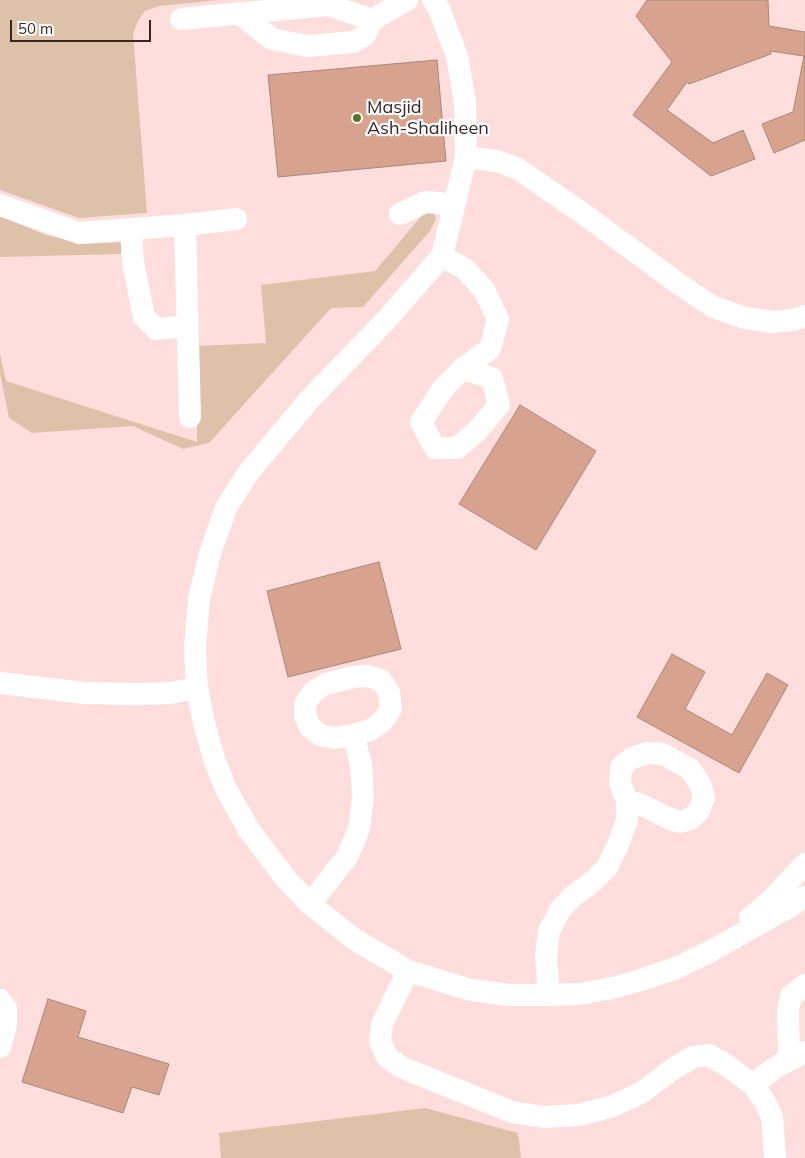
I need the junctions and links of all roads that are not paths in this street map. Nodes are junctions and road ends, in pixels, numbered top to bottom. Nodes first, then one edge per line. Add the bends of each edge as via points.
1 (407, 0) edge
2 (433, 0) edge
3 (240, 14) junction
4 (180, 19) dead end
5 (372, 20) junction
6 (466, 157) junction
7 (0, 205) edge
8 (453, 209) junction
9 (400, 214) dead end
10 (236, 219) dead end
11 (185, 225) junction
12 (131, 229) junction
13 (442, 256) junction
14 (805, 316) edge
15 (188, 326) junction
16 (462, 369) dead end
17 (190, 418) dead end
18 (0, 683) edge
19 (197, 688) junction
20 (353, 736) dead end
21 (628, 801) dead end
22 (805, 864) edge
23 (805, 896) edge
24 (310, 904) junction
25 (711, 951) junction
26 (408, 971) junction
27 (805, 985) edge
28 (549, 996) junction
29 (0, 1000) edge
30 (0, 1047) edge
31 (797, 1056) edge
32 (753, 1085) junction
33 (775, 1158) edge

1 - 5 street
2 - 6 street via 457,56 465,102
3 - 4 street
3 - 5 street via 329,5
3 - 5 street via 272,39 307,46 353,42 365,35
6 - 8 street
6 - 14 street via 497,161 518,169 713,307 745,318 772,322
7 - 12 street via 79,232
8 - 9 street via 440,203 425,202
8 - 13 street
10 - 11 street
11 - 12 street
11 - 15 street
12 - 15 street via 144,318 156,329
13 - 16 street via 466,269 484,290 498,319 490,348
13 - 19 street via 309,400 248,473 226,508 210,553 199,599 195,648
15 - 17 street
18 - 19 street via 110,694 170,693
19 - 24 street via 214,759 226,789 249,830 286,880
20 - 24 street via 361,764 363,797 358,829 347,857
21 - 28 street via 626,820 607,867 560,910 549,931 546,957
22 - 25 street via 769,902
23 - 25 street
24 - 26 street via 354,938
25 - 28 street via 641,980 580,994
26 - 28 street via 471,990
26 - 32 street via 382,1024 380,1041 387,1057 401,1067 512,1112 544,1117 579,1115 613,1106 641,1094 693,1057 709,1056
27 - 31 street via 791,996 788,1010
29 - 30 street via 6,1008 6,1025
31 - 32 street
32 - 33 street via 772,1118

